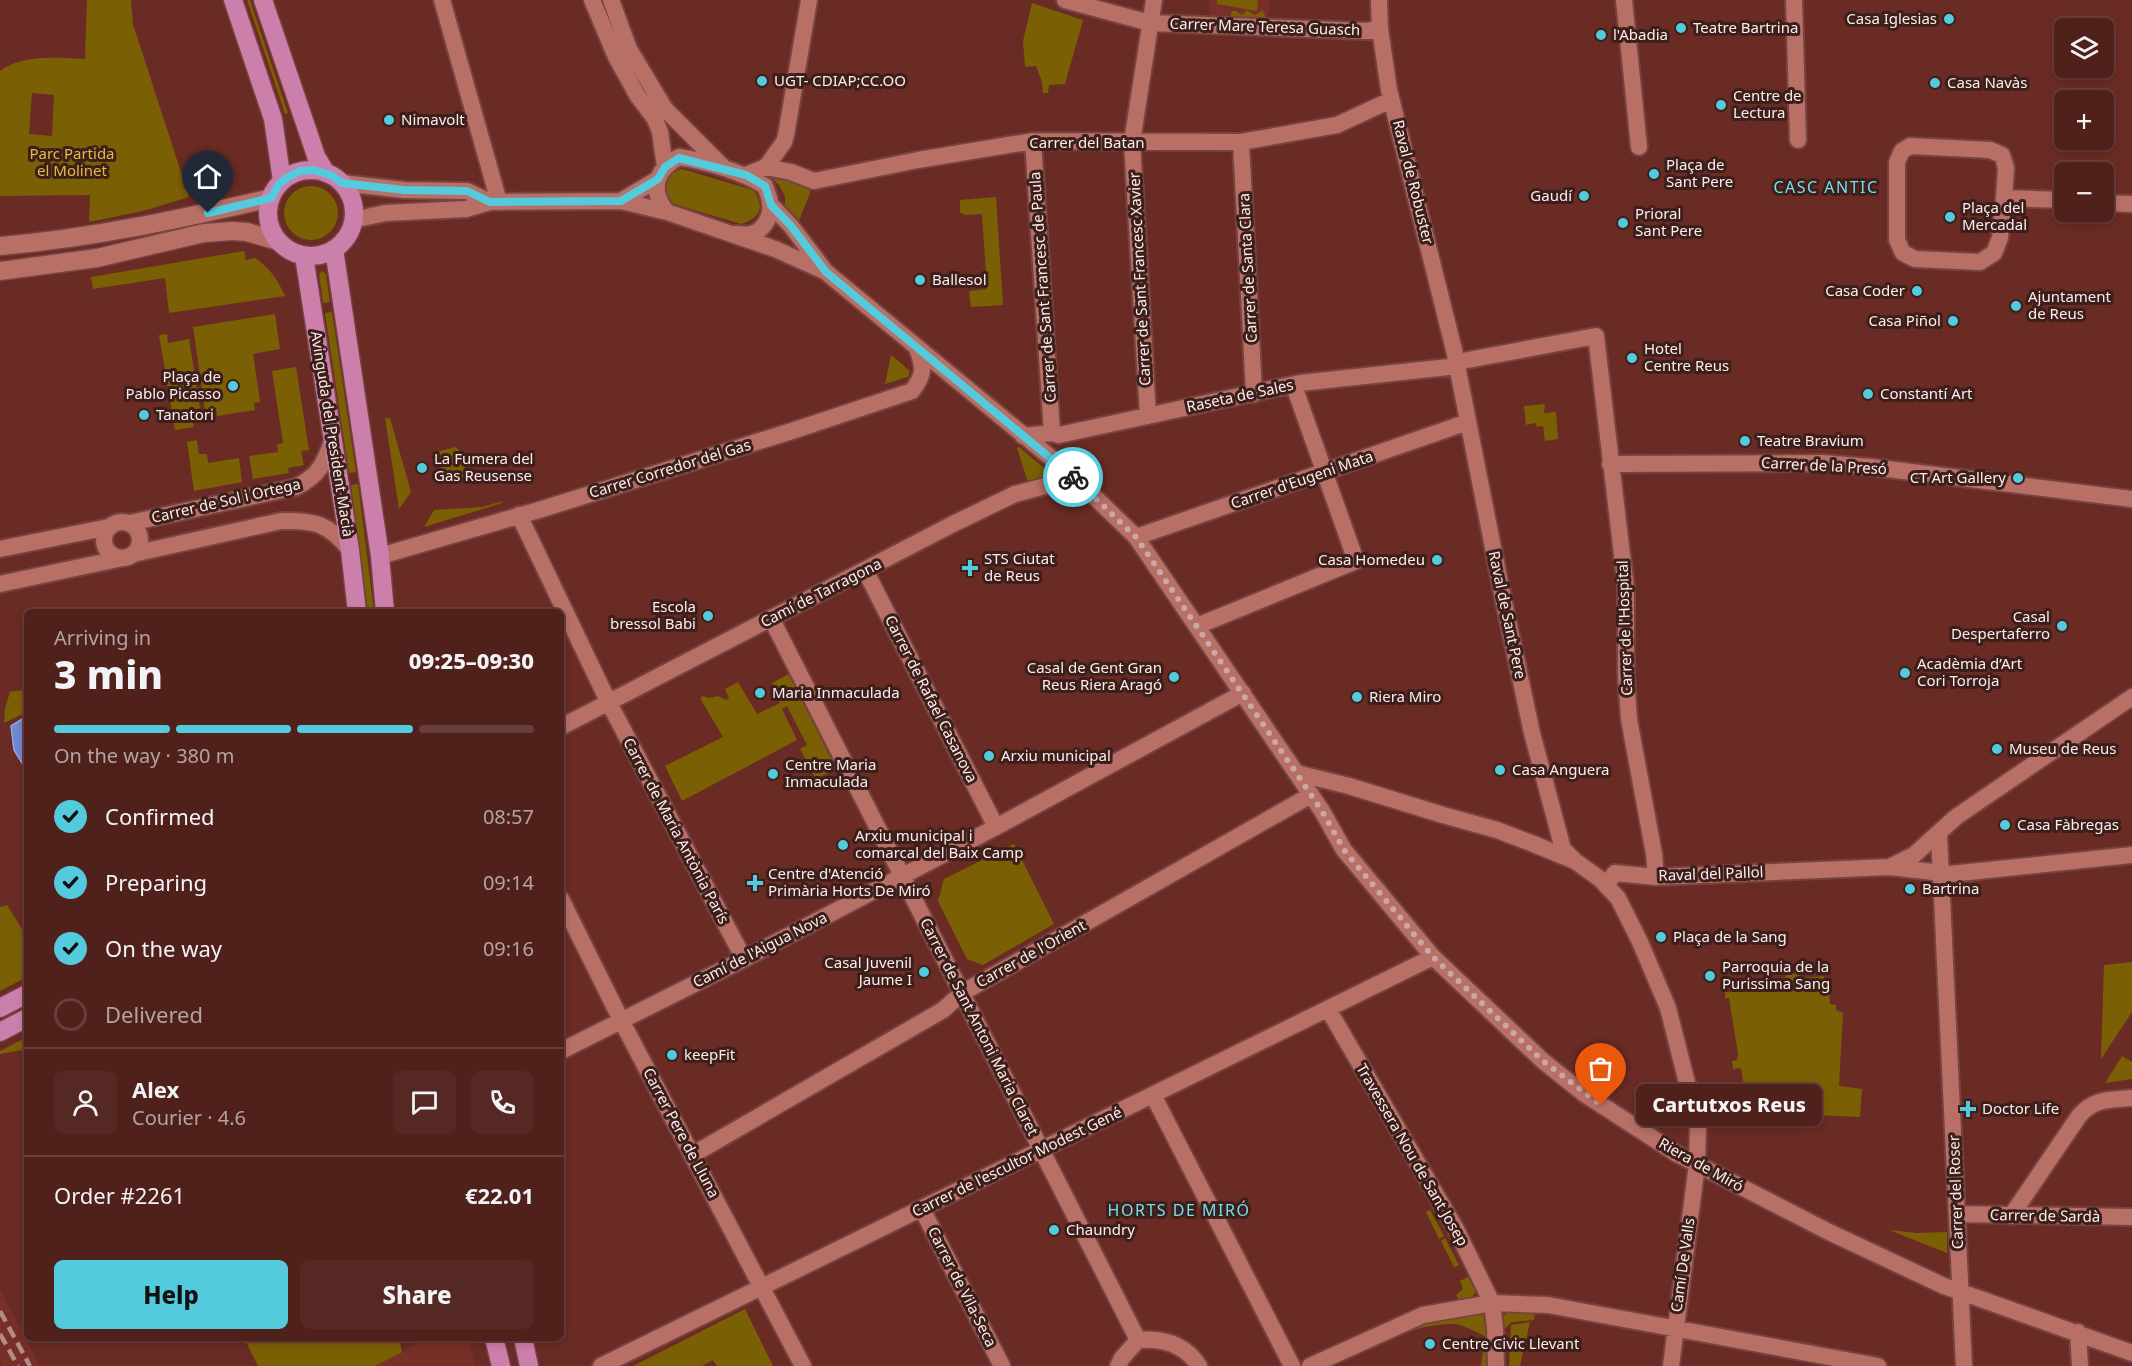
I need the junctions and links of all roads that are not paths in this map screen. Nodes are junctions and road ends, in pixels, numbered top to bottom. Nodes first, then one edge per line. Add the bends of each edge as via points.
1 (233, 0) edge
2 (263, 0) edge
3 (442, 0) edge
4 (592, 0) edge
5 (611, 0) edge
6 (809, 0) edge
7 (1065, 0) edge
8 (1154, 0) edge
9 (1379, 0) edge
10 (1624, 0) edge
11 (1794, 0) edge
12 (1150, 23) junction
13 (1380, 29) junction
14 (1391, 100) junction
15 (1798, 140) dead end
16 (1034, 141) junction
17 (1132, 142) junction
18 (1241, 142) junction
19 (1639, 147) dead end
20 (766, 167) junction
21 (726, 170) junction
22 (661, 173) junction
23 (746, 175) junction
24 (334, 178) junction
25 (282, 181) junction
26 (271, 198) junction
27 (2004, 198) junction
28 (2054, 200) edge
29 (621, 201) junction
30 (494, 202) junction
31 (2114, 203) edge
32 (2132, 204) edge
33 (771, 205) junction
34 (667, 212) junction
35 (353, 220) junction
36 (729, 234) junction
37 (278, 241) junction
38 (0, 246) edge
39 (334, 249) junction
40 (304, 256) junction
41 (0, 271) edge
42 (826, 272) junction
43 (1596, 342) joint
44 (916, 348) junction
45 (1458, 364) junction
46 (1294, 386) junction
47 (1254, 394) junction
48 (1148, 416) junction
49 (1468, 422) junction
50 (1052, 433) junction
51 (1023, 436) junction
52 (333, 439) junction
53 (1610, 464) junction
54 (1325, 473) junction
55 (1072, 476) junction
56 (1088, 492) junction
57 (2132, 498) edge
58 (519, 515) junction
59 (130, 523) junction
60 (109, 527) junction
61 (1136, 537) junction
62 (0, 549) edge
63 (350, 550) junction
64 (128, 556) junction
65 (380, 556) junction
66 (865, 570) junction
67 (0, 584) edge
68 (357, 609) edge
69 (385, 609) edge
70 (771, 618) junction
71 (1197, 626) junction
72 (1243, 693) junction
73 (2132, 697) edge
74 (609, 703) junction
75 (564, 726) edge
76 (1296, 772) junction
77 (1349, 786) junction
78 (1311, 795) junction
79 (1322, 811) junction
80 (996, 827) junction
81 (1939, 834) junction
82 (2132, 855) edge
83 (1575, 861) junction
84 (1890, 867) junction
85 (1941, 874) junction
86 (902, 875) junction
87 (1656, 877) junction
88 (1606, 885) junction
89 (564, 905) edge
90 (1433, 957) junction
91 (744, 959) junction
92 (962, 993) junction
93 (24, 996) edge
94 (0, 1008) edge
95 (1328, 1009) junction
96 (24, 1020) edge
97 (621, 1020) junction
98 (0, 1032) edge
99 (564, 1049) edge
100 (1153, 1095) junction
101 (2132, 1098) edge
102 (1041, 1150) junction
103 (692, 1155) junction
104 (1697, 1164) junction
105 (922, 1209) junction
106 (1957, 1214) junction
107 (2011, 1216) junction
108 (2132, 1217) edge
109 (761, 1288) junction
110 (1960, 1291) junction
111 (1492, 1303) junction
112 (1675, 1328) junction
113 (2078, 1332) junction
114 (1138, 1340) junction
115 (495, 1341) edge
116 (524, 1341) edge
117 (2132, 1353) edge
118 (501, 1366) edge
119 (529, 1366) edge
120 (601, 1366) edge
121 (803, 1366) edge
122 (1002, 1366) edge
123 (1118, 1366) edge
124 (1199, 1366) edge
125 (1292, 1366) edge
126 (1310, 1366) edge
127 (1496, 1366) edge
128 (1671, 1366) edge
129 (1878, 1366) edge
130 (1964, 1366) edge
131 (2080, 1366) edge

1 - 25 main road via 273,119
2 - 24 main road via 316,156
3 - 30 street
4 - 22 street via 616,57 656,119
5 - 21 street via 629,48 666,109
6 - 20 street via 786,135
7 - 12 street, Carrer Mare Teresa Guasch
8 - 12 street, Carrer de Sant Francesc Xavier
9 - 13 street, Raval de Robuster
10 - 19 street
11 - 15 street
12 - 13 street, Carrer Mare Teresa Guasch
12 - 17 street, Carrer de Sant Francesc Xavier
13 - 14 street, Raval de Robuster
14 - 18 street, Carrer del Batan via 1337,125
14 - 45 street, Raval de Robuster
16 - 17 street, Carrer del Batan
16 - 20 street, Carrer del Batan via 814,181
16 - 50 street, Carrer de Sant Francesc de Paula
17 - 18 street, Carrer del Batan
17 - 48 street, Carrer de Sant Francesc Xavier
18 - 47 street, Carrer de Santa Clara
20 - 23 street
21 - 22 street via 679,158
21 - 23 street
22 - 29 street
22 - 34 street via 657,197
23 - 33 street via 765,186
24 - 25 main road via 313,170 300,171
24 - 30 street via 404,190 467,191
24 - 35 main road via 352,200
25 - 26 main road
26 - 37 main road via 268,220
26 - 38 main road via 140,228
27 - 27 street via 2006,168 2002,154 1910,146 1902,151 1897,162 1898,244 1903,253 1915,259 1980,262 1994,253 2000,238
27 - 28 street
29 - 30 street
29 - 34 street
30 - 35 street via 466,209 385,213
31 - 32 street
33 - 36 street via 766,222 759,229 750,234
33 - 42 street
34 - 36 street
35 - 39 main road via 345,239
36 - 42 street via 776,249
37 - 40 main road via 289,251
37 - 41 main road via 247,232 212,232 97,258
39 - 40 main road
39 - 65 main road, Avinguda del President Macià
40 - 52 main road, Avinguda del President Macià
42 - 44 street, Riera de Miró
43 - 45 street, Raseta de Sales via 1596,336
43 - 53 street, Carrer de l'Hospital
44 - 51 street, Riera de Miró
44 - 58 street, Carrer Corredor del Gas via 923,366 912,391
45 - 46 street, Raseta de Sales
45 - 49 street, Raval de Sant Pere
46 - 47 street, Raseta de Sales
46 - 54 street
47 - 48 street, Raseta de Sales
48 - 50 street, Raseta de Sales via 1059,435
49 - 54 street, Carrer d'Eugeni Mata
49 - 83 street, Raval de Sant Pere via 1532,733 1563,849
50 - 51 street, Raseta de Sales
50 - 55 street
51 - 55 street, Riera de Miró
52 - 59 street, Carrer de Sol i Ortega via 322,466 311,480 296,487
52 - 63 main road, Avinguda del President Macià
53 - 57 street, Carrer de la Presó via 1822,463
53 - 87 street, Carrer de l'Hospital via 1626,588 1629,719
54 - 61 street, Carrer d'Eugeni Mata
54 - 71 street via 1356,561
55 - 56 street, Riera de Miró
56 - 61 street, Riera de Miró
56 - 66 street, Camí de Tarragona via 1049,485 1015,494
58 - 65 street, Carrer Corredor del Gas
58 - 74 street, Carrer de Maria Antònia París
59 - 60 street via 119,522
59 - 64 street via 140,538 138,550
60 - 62 street
60 - 64 street via 104,545 111,555
61 - 71 street, Riera de Miró
63 - 64 street, Carrer de Sol i Ortega via 338,535 322,525 281,521
63 - 68 main road, Avinguda del President Macià
64 - 67 street, Carrer de Sol i Ortega
65 - 69 main road, Avinguda del President Macià
66 - 70 street, Camí de Tarragona
66 - 80 street, Carrer de Rafael Casanova
70 - 74 street, Camí de Tarragona
70 - 86 street, Carrer de Sant Antoni Maria Claret
71 - 72 street, Riera de Miró
72 - 76 street, Riera de Miró
72 - 80 street, Camí de l'Aigua Nova
73 - 81 street via 1956,817
74 - 75 street, Camí de Tarragona
74 - 91 street, Carrer de Maria Antònia París
76 - 77 street
76 - 78 street, Riera de Miró
77 - 79 street via 1334,789
77 - 83 street via 1497,830
78 - 79 street, Riera de Miró
78 - 92 street, Carrer de l'Orient
79 - 90 street, Riera de Miró via 1344,850
80 - 86 street, Camí de l'Aigua Nova
81 - 84 street via 1914,855
81 - 85 street, Carrer del Roser
82 - 85 street, Raval del Pallol
83 - 88 street
84 - 85 street, Raval del Pallol
84 - 87 street, Raval del Pallol
85 - 106 street, Carrer del Roser
86 - 91 street, Camí de l'Aigua Nova
86 - 92 street, Carrer de Sant Antoni Maria Claret
87 - 88 street, Raval del Pallol via 1615,873
88 - 104 street, Camí De Valls via 1618,898 1668,1008 1698,1126
89 - 97 street, Carrer Pere de Lluna
90 - 95 street, Carrer de l'escultor Modest Gené
90 - 104 street, Riera de Miró via 1543,1061 1583,1093
91 - 97 street, Camí de l'Aigua Nova
92 - 102 street, Carrer de Sant Antoni Maria Claret
92 - 103 street, Carrer de l'Orient via 943,1010
93 - 94 main road
95 - 100 street, Carrer de l'escultor Modest Gené
95 - 111 street, Travessera Nou de Sant Josep via 1456,1229
96 - 98 main road
97 - 99 street, Camí de l'Aigua Nova
97 - 103 street, Carrer Pere de Lluna
100 - 102 street, Carrer de l'escultor Modest Gené
100 - 125 street
101 - 107 street via 2087,1106
102 - 105 street, Carrer de l'escultor Modest Gené
102 - 114 street, Carrer de Sant Antoni Maria Claret
103 - 109 street, Carrer Pere de Lluna
104 - 110 street, Riera de Miró via 1829,1233
104 - 112 street, Camí De Valls
105 - 109 street, Carrer de l'escultor Modest Gené
105 - 122 street, Carrer de Vila-Seca
106 - 107 street, Carrer de Sardà
106 - 110 street, Carrer del Roser
107 - 108 street, Carrer de Sardà
109 - 120 street, Carrer de l'escultor Modest Gené
109 - 121 street, Carrer Pere de Lluna
110 - 113 street, Riera de Miró
110 - 130 street, Carrer del Roser
111 - 112 street via 1548,1305
111 - 126 street via 1423,1316
111 - 127 street, Travessera Nou de Sant Josep
112 - 128 street, Camí De Valls
112 - 129 street
113 - 117 street, Riera de Miró
113 - 131 street
114 - 123 street
114 - 124 street via 1176,1344
115 - 118 main road
116 - 119 main road

